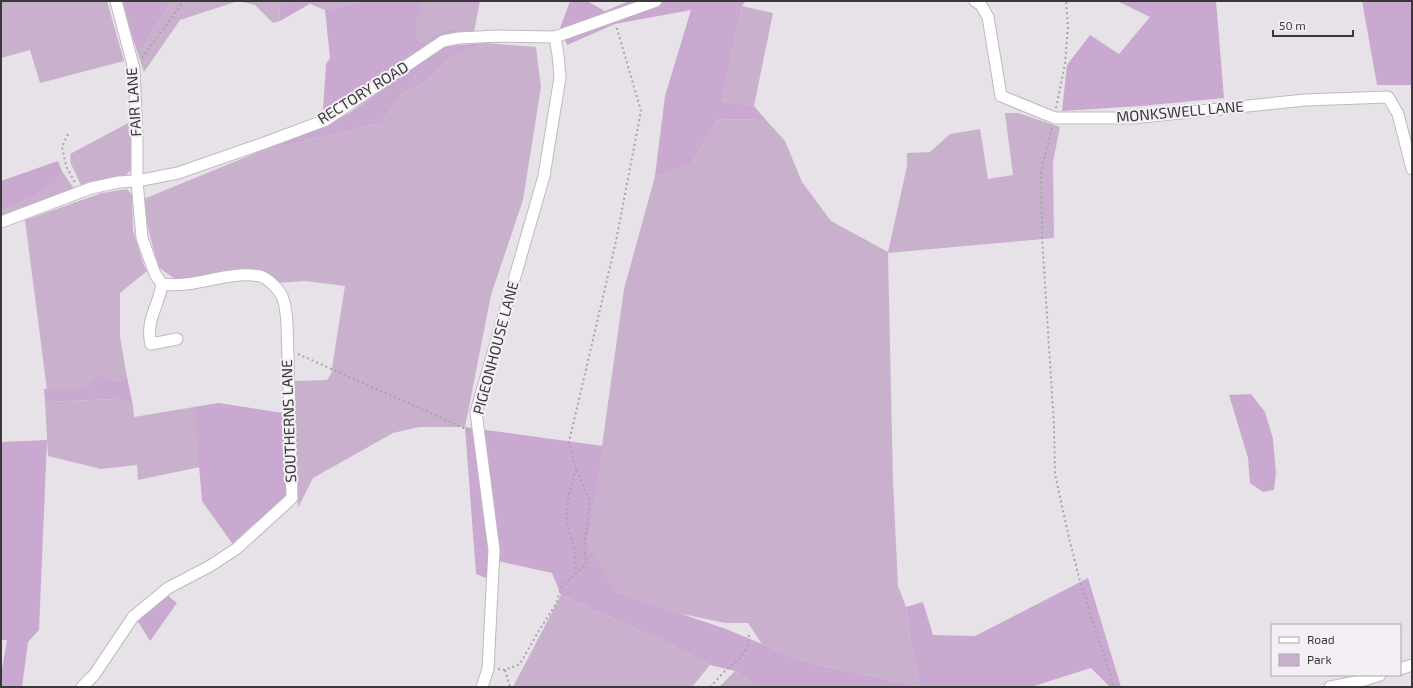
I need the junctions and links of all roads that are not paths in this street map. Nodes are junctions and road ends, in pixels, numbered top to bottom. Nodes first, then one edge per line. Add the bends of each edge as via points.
1 (116, 1) edge
2 (656, 1) edge
3 (975, 1) edge
4 (555, 37) junction
5 (1412, 169) edge
6 (137, 181) junction
7 (1, 222) edge
8 (162, 284) junction
9 (177, 339) dead end
10 (1412, 665) edge
11 (1401, 669) edge
12 (1377, 676) edge
13 (82, 687) edge
14 (482, 687) edge
15 (1330, 687) edge

1 - 6 street, FAIR LANE via 134,69
2 - 4 street, RECTORY ROAD
3 - 5 street, MONKSWELL LANE via 981,5 988,17 1001,96 1055,118 1132,118 1305,100 1388,97 1398,114
4 - 6 street, RECTORY ROAD via 475,37 442,41 326,120 205,164
4 - 14 street, PIGEONHOUSE LANE via 560,77 544,176 476,412 494,550 488,669
6 - 7 street, RECTORY ROAD via 91,188
6 - 8 street via 142,238 155,274
8 - 9 street via 151,318 151,344
8 - 13 street, SOUTHERNS LANE via 173,286 247,275 261,277 277,288 283,299 287,323 292,498 236,549 168,588 133,617 94,675
10 - 11 street
12 - 15 street

